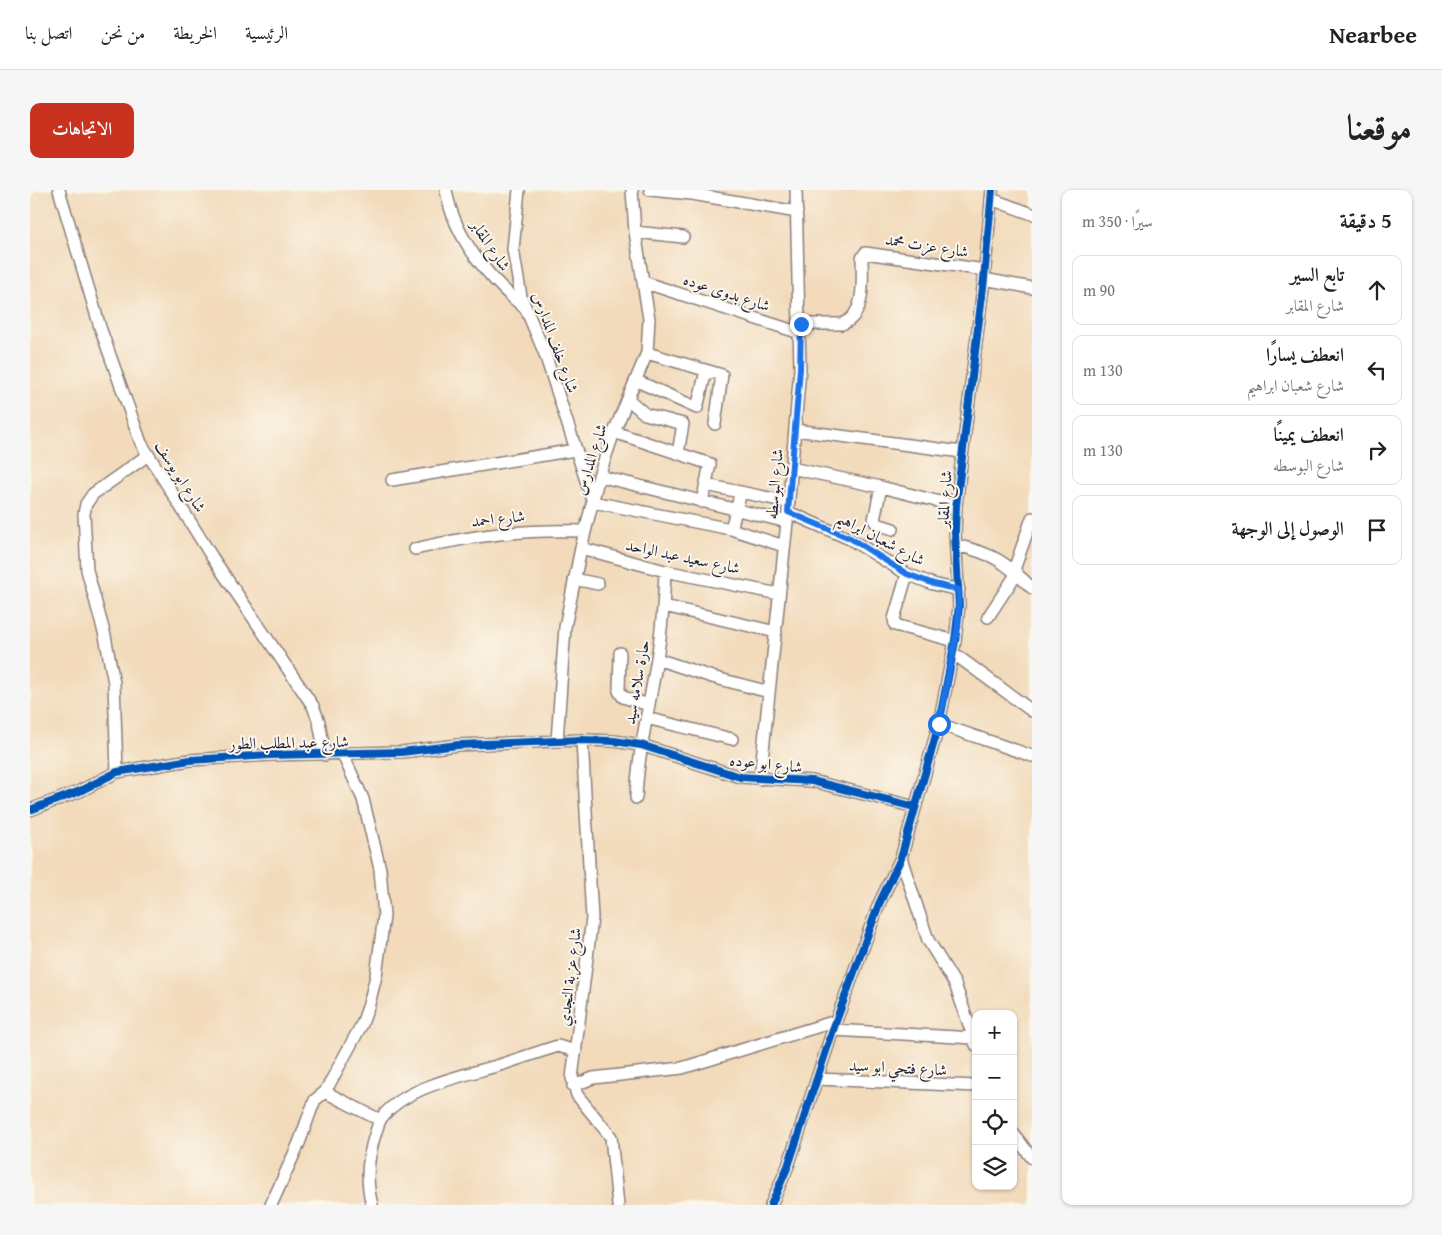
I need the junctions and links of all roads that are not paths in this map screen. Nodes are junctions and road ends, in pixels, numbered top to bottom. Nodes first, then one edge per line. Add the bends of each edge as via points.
1 (59, 190) edge
2 (446, 190) edge
3 (519, 190) edge
4 (632, 190) edge
5 (650, 190) edge
6 (796, 190) edge
7 (992, 194) edge
8 (797, 212) junction
9 (1032, 214) edge
10 (635, 232) junction
11 (683, 237) dead end
12 (985, 275) junction
13 (643, 282) junction
14 (1032, 288) edge
15 (525, 308) junction
16 (801, 329) junction
17 (647, 353) junction
18 (706, 372) junction
19 (637, 382) junction
20 (629, 400) junction
21 (715, 424) dead end
22 (794, 430) junction
23 (614, 432) junction
24 (575, 450) junction
25 (962, 452) junction
26 (678, 453) junction
27 (148, 455) junction
28 (791, 468) junction
29 (599, 476) junction
30 (392, 480) dead end
31 (706, 485) junction
32 (881, 487) junction
33 (741, 492) junction
34 (593, 502) junction
35 (702, 502) junction
36 (956, 506) junction
37 (736, 509) junction
38 (788, 512) junction
39 (1032, 518) edge
40 (731, 529) junction
41 (893, 529) dead end
42 (586, 531) junction
43 (956, 545) junction
44 (784, 546) junction
45 (581, 548) junction
46 (415, 549) dead end
47 (665, 571) junction
48 (1015, 572) junction
49 (907, 574) junction
50 (574, 579) junction
51 (598, 584) dead end
52 (1032, 588) edge
53 (959, 590) junction
54 (779, 594) junction
55 (664, 606) junction
56 (988, 617) dead end
57 (776, 632) junction
58 (955, 641) junction
59 (620, 653) dead end
60 (953, 653) junction
61 (657, 659) junction
62 (769, 692) junction
63 (649, 705) junction
64 (1032, 711) edge
65 (646, 718) junction
66 (939, 724) junction
67 (732, 739) dead end
68 (582, 740) junction
69 (557, 741) junction
70 (641, 745) junction
71 (325, 755) junction
72 (343, 755) junction
73 (1032, 756) edge
74 (117, 772) junction
75 (760, 779) junction
76 (636, 798) dead end
77 (915, 807) junction
78 (30, 810) edge
79 (901, 858) junction
80 (835, 1025) junction
81 (972, 1032) edge
82 (972, 1041) edge
83 (576, 1051) junction
84 (818, 1079) junction
85 (573, 1086) junction
86 (972, 1086) edge
87 (325, 1092) junction
88 (380, 1120) junction
89 (1017, 1138) edge
90 (1032, 1158) edge
91 (271, 1205) edge
92 (372, 1205) edge
93 (618, 1205) edge
94 (771, 1205) edge

1 - 27 street, شارع ابو يوسف via 118,381
2 - 15 street, شارع المقابر via 456,221 476,258 490,277
3 - 15 street, شارع خلف المدارس via 513,249
4 - 10 street, شارع المدارس
5 - 8 street
6 - 8 street, شارع البوسطه
7 - 9 street
7 - 12 street, شارع المقابر
8 - 16 street, شارع البوسطه
10 - 11 street
10 - 13 street, شارع المدارس
12 - 14 street
12 - 16 street, شارع عزت محمد via 865,253 860,303 847,322
12 - 25 street, شارع المقابر
13 - 16 street, شارع بدوى عوده
13 - 17 street, شارع المدارس via 649,319
15 - 24 street, شارع خلف المدارس via 545,354
16 - 22 street, شارع البوسطه
17 - 18 street
17 - 19 street, شارع المدارس
18 - 19 street via 697,408
18 - 21 street via 722,375
19 - 20 street, شارع المدارس
20 - 23 street, شارع المدارس
20 - 26 street via 645,414 683,424
22 - 25 street
22 - 28 street, شارع البوسطه
23 - 26 street
23 - 29 street, شارع المدارس
24 - 30 street
24 - 34 street, شارع خلف المدارس
25 - 36 street, شارع المقابر
26 - 31 street via 710,464
27 - 71 street, شارع ابو يوسف via 212,557 313,706
27 - 74 street via 93,494 84,514 87,570 114,683
28 - 32 street
28 - 38 street, شارع البوسطه
29 - 34 street, شارع المدارس
29 - 35 street
31 - 33 street
31 - 35 street
32 - 36 street
32 - 41 street via 874,520
33 - 37 street
33 - 38 street
34 - 40 street
34 - 42 street, شارع المدارس
35 - 37 street
36 - 43 street, شارع المقابر
37 - 38 street
37 - 40 street
38 - 44 street, شارع البوسطه
38 - 49 street, شارع شعبان ابراهيم via 850,538
39 - 48 street
40 - 44 street
42 - 45 street, شارع المدارس
42 - 46 street, شارع احمد via 500,532
43 - 48 street via 992,555
43 - 53 street, شارع المقابر
44 - 54 street, شارع البوسطه
45 - 47 street, شارع سعيد عبد الواحد
45 - 50 street, شارع المدارس
47 - 54 street, شارع سعيد عبد الواحد
47 - 55 street, حارة سلامه سيد
48 - 52 street
48 - 56 street
49 - 53 street, شارع شعبان ابراهيم
49 - 58 street via 895,625
50 - 51 street
50 - 69 street, شارع المدارس via 562,652
53 - 58 street, شارع المقابر
54 - 57 street, شارع البوسطه
55 - 57 street
55 - 61 street, حارة سلامه سيد
57 - 62 street, شارع البوسطه
58 - 60 street, شارع المقابر
59 - 63 street via 619,691 623,697
60 - 64 street
60 - 66 street, شارع المقابر
61 - 62 street
61 - 63 street, حارة سلامه سيد
62 - 75 street, شارع البوسطه
63 - 65 street, حارة سلامه سيد
65 - 67 street
65 - 70 street, حارة سلامه سيد
66 - 73 street
66 - 77 street, شارع المقابر
68 - 69 street, شارع ابو عوده
68 - 70 street, شارع ابو عوده
68 - 83 street, شارع عزبة النجدي via 592,918
69 - 72 street, شارع عبد المطلب الطور
70 - 75 street, شارع ابو عوده via 732,775
70 - 76 street, حارة سلامه سيد
71 - 72 street, شارع عبد المطلب الطور
71 - 74 street, شارع عبد المطلب الطور via 190,760
72 - 87 street via 363,799 380,869 384,916 369,1004 359,1030
74 - 78 street, شارع عبد المطلب الطور via 80,791
75 - 77 street, شارع ابو عوده via 812,781
77 - 79 street, شارع المقابر
79 - 80 street, شارع المقابر via 879,904
79 - 81 street via 928,940 955,984
80 - 82 street
80 - 84 street, شارع المقابر
80 - 85 street via 682,1068 593,1078
83 - 85 street, شارع عزبة النجدي
83 - 88 street via 558,1046 444,1082 400,1100
84 - 86 street, شارع فتحي ابو سيد
84 - 94 street, شارع المقابر
85 - 93 street via 582,1104 610,1137
87 - 88 street
87 - 91 street via 315,1100 310,1110
88 - 92 street via 367,1168
89 - 90 street

